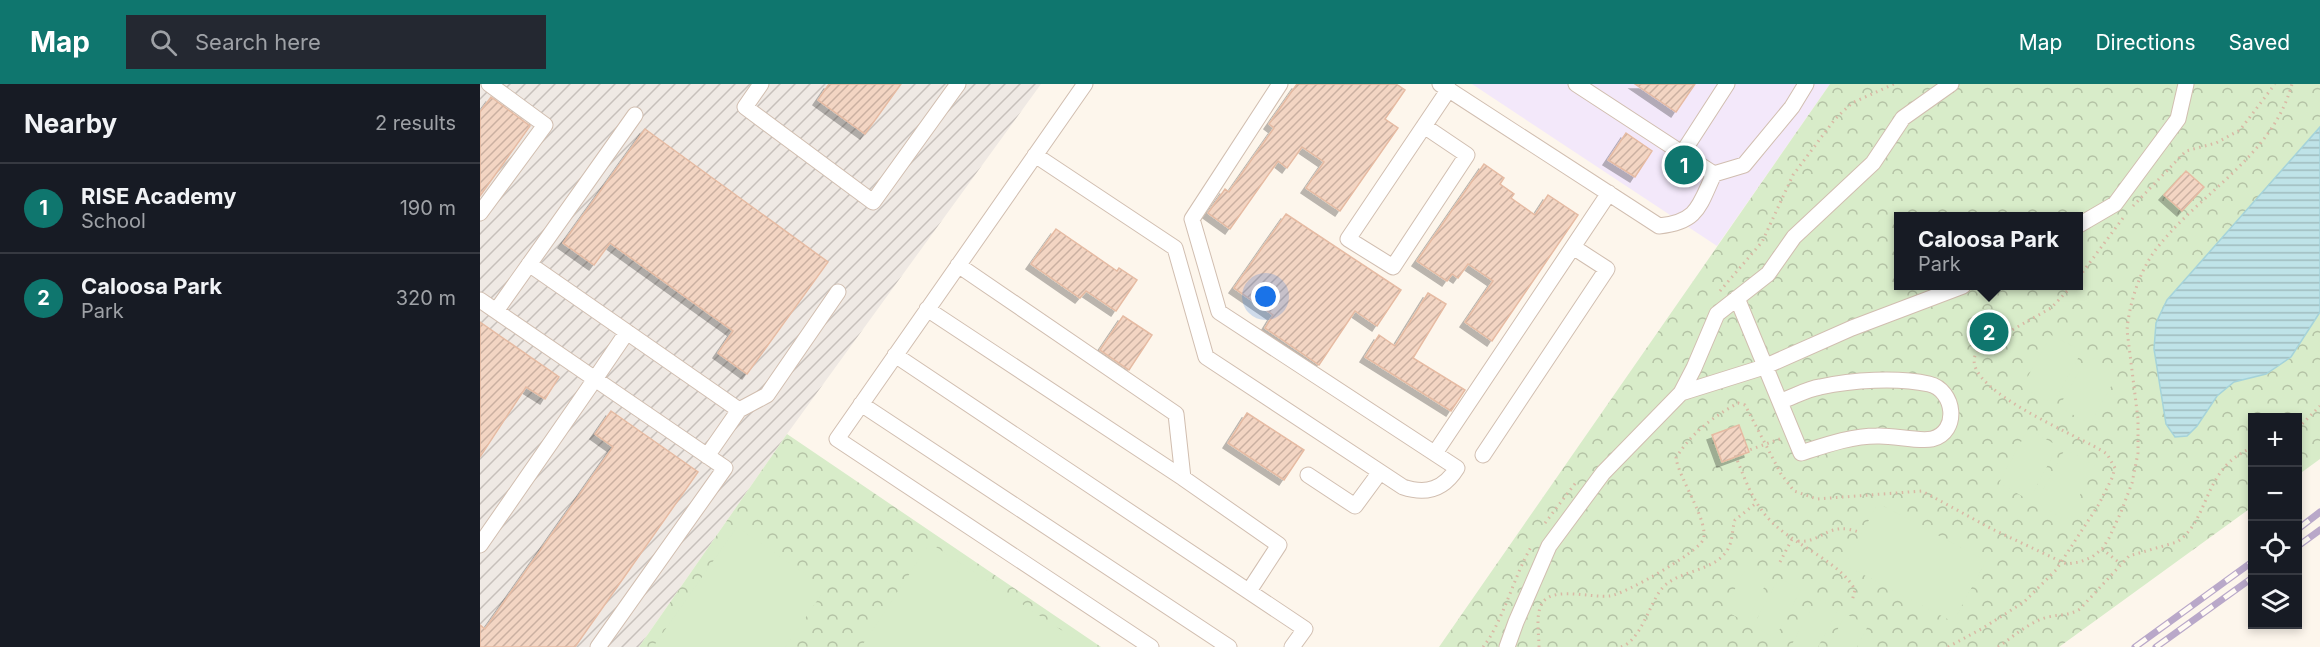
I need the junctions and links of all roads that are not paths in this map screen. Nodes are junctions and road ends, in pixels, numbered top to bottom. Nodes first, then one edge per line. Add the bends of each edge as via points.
1 (489, 84) edge
2 (761, 84) edge
3 (958, 84) edge
4 (1085, 84) edge
5 (1280, 84) edge
6 (1576, 84) edge
7 (1727, 84) edge
8 (1806, 84) edge
9 (1951, 84) edge
10 (2186, 84) edge
11 (1444, 87) edge
12 (635, 115) dead end
13 (1424, 126) junction
14 (1683, 152) junction
15 (1035, 155) junction
16 (1714, 174) junction
17 (1609, 193) junction
18 (480, 213) edge
19 (2083, 223) edge
20 (1573, 247) junction
21 (529, 264) junction
22 (958, 266) junction
23 (1950, 290) edge
24 (838, 292) dead end
25 (1737, 298) junction
26 (480, 300) edge
27 (927, 309) junction
28 (496, 311) junction
29 (627, 332) junction
30 (895, 355) junction
31 (1764, 367) junction
32 (595, 379) junction
33 (1681, 393) junction
34 (1781, 401) junction
35 (861, 404) junction
36 (739, 410) junction
37 (1435, 453) junction
38 (1483, 455) dead end
39 (707, 456) junction
40 (1380, 472) junction
41 (1308, 475) dead end
42 (1183, 478) junction
43 (480, 545) edge
44 (1250, 591) junction
45 (598, 647) edge
46 (1151, 647) edge
47 (1229, 647) edge
48 (1292, 647) edge
49 (1507, 647) edge

1 - 18 lane via 545,125
2 - 3 lane via 745,107 873,202
4 - 15 lane
5 - 37 lane via 1192,219 1219,312
6 - 14 lane
7 - 14 lane
8 - 16 lane via 1744,165
9 - 25 lane via 1903,118 1873,163 1794,237 1768,274
10 - 19 lane via 2178,119 2115,204
11 - 13 lane
11 - 17 lane
12 - 21 lane
13 - 13 lane via 1348,239 1393,267 1467,155
14 - 16 lane
15 - 22 lane
15 - 40 lane via 1175,248 1206,357
16 - 17 lane via 1695,214 1677,224 1659,226
17 - 20 lane
20 - 37 lane
20 - 38 lane via 1607,269
21 - 28 lane
21 - 29 lane
22 - 27 lane
22 - 42 lane via 1176,414
23 - 31 lane
24 - 36 lane via 767,395
25 - 31 lane
25 - 33 lane via 1717,314
26 - 28 lane
27 - 30 lane
27 - 42 lane
28 - 32 lane
29 - 32 lane
29 - 36 lane
30 - 35 lane
30 - 44 lane
31 - 33 lane
31 - 34 lane
32 - 39 lane
32 - 43 lane
33 - 49 lane via 1603,473 1549,546
34 - 34 lane via 1801,453 1835,442 1876,436 1932,439 1946,428 1952,411 1945,394 1930,384 1880,380 1818,387
35 - 46 lane via 837,439
35 - 47 lane
36 - 39 lane
37 - 40 lane via 1456,468 1440,487 1415,491
39 - 45 lane via 725,468
40 - 41 lane via 1355,506
42 - 44 lane via 1279,545
44 - 48 lane via 1305,628

